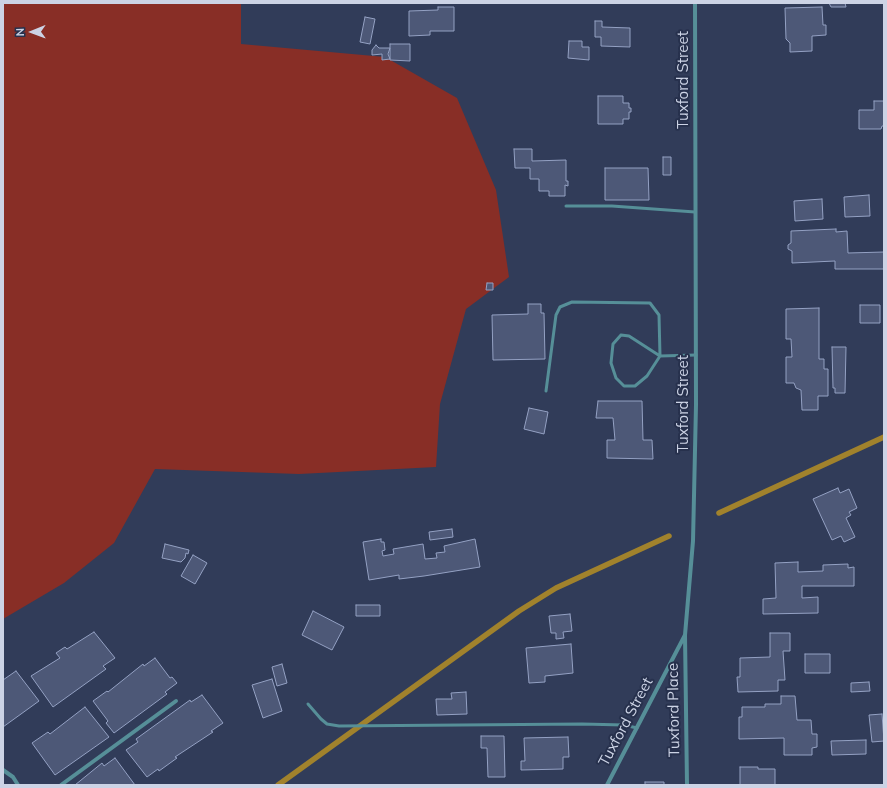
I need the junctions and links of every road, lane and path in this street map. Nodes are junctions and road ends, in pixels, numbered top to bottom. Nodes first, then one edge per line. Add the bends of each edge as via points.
1 (695, 3) edge
2 (566, 206) dead end
3 (695, 212) junction
4 (660, 356) junction
5 (696, 356) junction
6 (546, 391) dead end
7 (685, 635) junction
8 (176, 701) dead end
9 (308, 704) dead end
10 (637, 728) junction
11 (3, 770) edge
12 (18, 785) edge
13 (61, 785) edge
14 (607, 785) edge
15 (687, 785) edge

1 - 3 street, Tuxford Street
2 - 3 lane
3 - 5 street, Tuxford Street
4 - 4 lane via 647,376 635,386 624,386 616,378 611,363 613,344 621,335 630,336
4 - 5 lane
4 - 6 lane via 659,316 650,303 572,302 560,306 556,315
5 - 7 street, Tuxford Street via 693,541
7 - 10 street, Tuxford Street
7 - 15 street, Tuxford Place
8 - 13 street
9 - 10 lane via 327,724 339,726 582,724 624,725
10 - 14 street, Tuxford Street
11 - 12 street via 14,777

